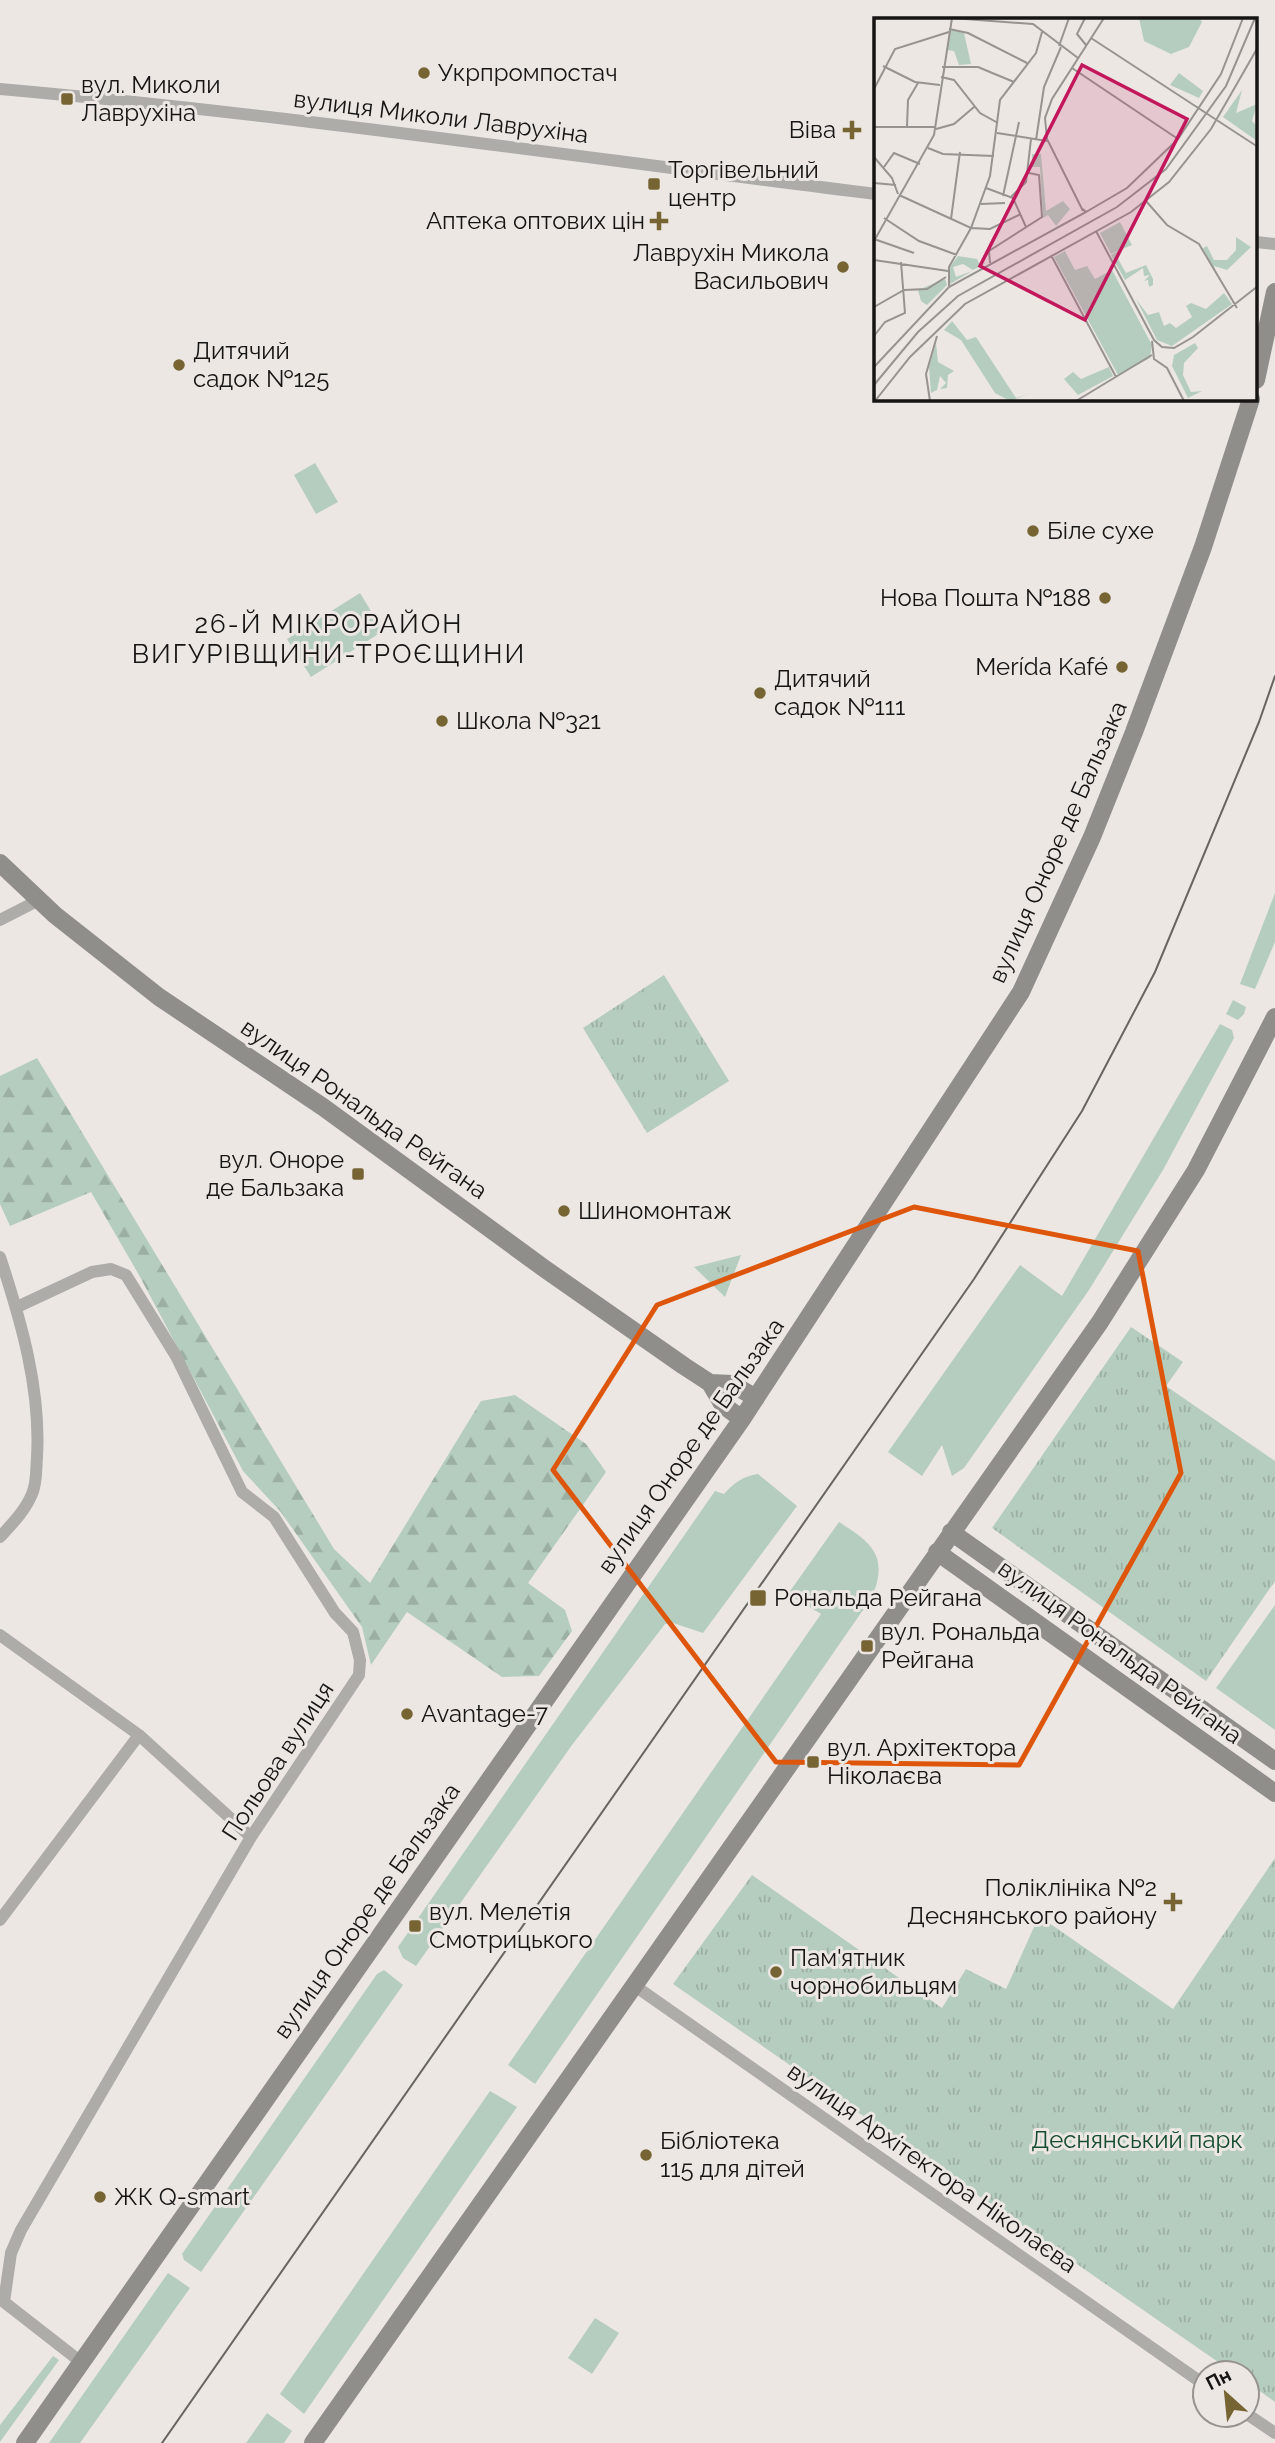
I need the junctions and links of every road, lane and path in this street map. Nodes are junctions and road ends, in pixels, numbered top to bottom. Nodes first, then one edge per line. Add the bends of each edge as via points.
1 (0, 89) edge
2 (874, 194) edge
3 (1275, 292) edge
4 (1258, 371) edge
5 (1250, 401) edge
6 (0, 863) edge
7 (39, 900) junction
8 (0, 920) edge
9 (1275, 1017) edge
10 (0, 1257) edge
11 (16, 1307) junction
12 (710, 1382) junction
13 (756, 1398) junction
14 (742, 1419) junction
15 (951, 1532) junction
16 (0, 1537) edge
17 (937, 1552) junction
18 (0, 1635) edge
19 (139, 1735) junction
20 (1275, 1760) edge
21 (1275, 1793) edge
22 (251, 1837) junction
23 (0, 1920) edge
24 (635, 1986) junction
25 (81, 2362) junction
26 (1191, 2375) edge
27 (25, 2443) edge
28 (313, 2443) edge

1 - 2 street, вулиця Миколи Лаврухіна via 586,155
3 - 4 main road
5 - 13 main road, вулиця Оноре де Бальзака via 1158,671 1035,966
6 - 7 main road, вулиця Рональда Рейгана
7 - 8 street
7 - 12 main road, вулиця Рональда Рейгана via 159,997 330,1112
9 - 15 main road via 1181,1194 1100,1322
10 - 11 street
11 - 16 street via 36,1400 36,1475 25,1508
11 - 22 street, Польова вулиця via 92,1272 111,1269 126,1275 176,1356 242,1492 274,1517 335,1613 354,1632 359,1675
12 - 13 main road, вулиця Рональда Рейгана via 732,1384
12 - 14 main road, вулиця Рональда Рейгана via 723,1405
13 - 14 main road, вулиця Оноре де Бальзака
14 - 25 main road, вулиця Оноре де Бальзака
15 - 17 main road
15 - 20 main road, вулиця Рональда Рейгана
17 - 21 main road, вулиця Рональда Рейгана
17 - 24 main road
18 - 19 street
19 - 22 street
19 - 23 street
22 - 25 street, Польова вулиця via 11,2253 4,2302
24 - 26 street, вулиця Архітектора Ніколаєва
24 - 28 main road
25 - 27 main road, вулиця Оноре де Бальзака

